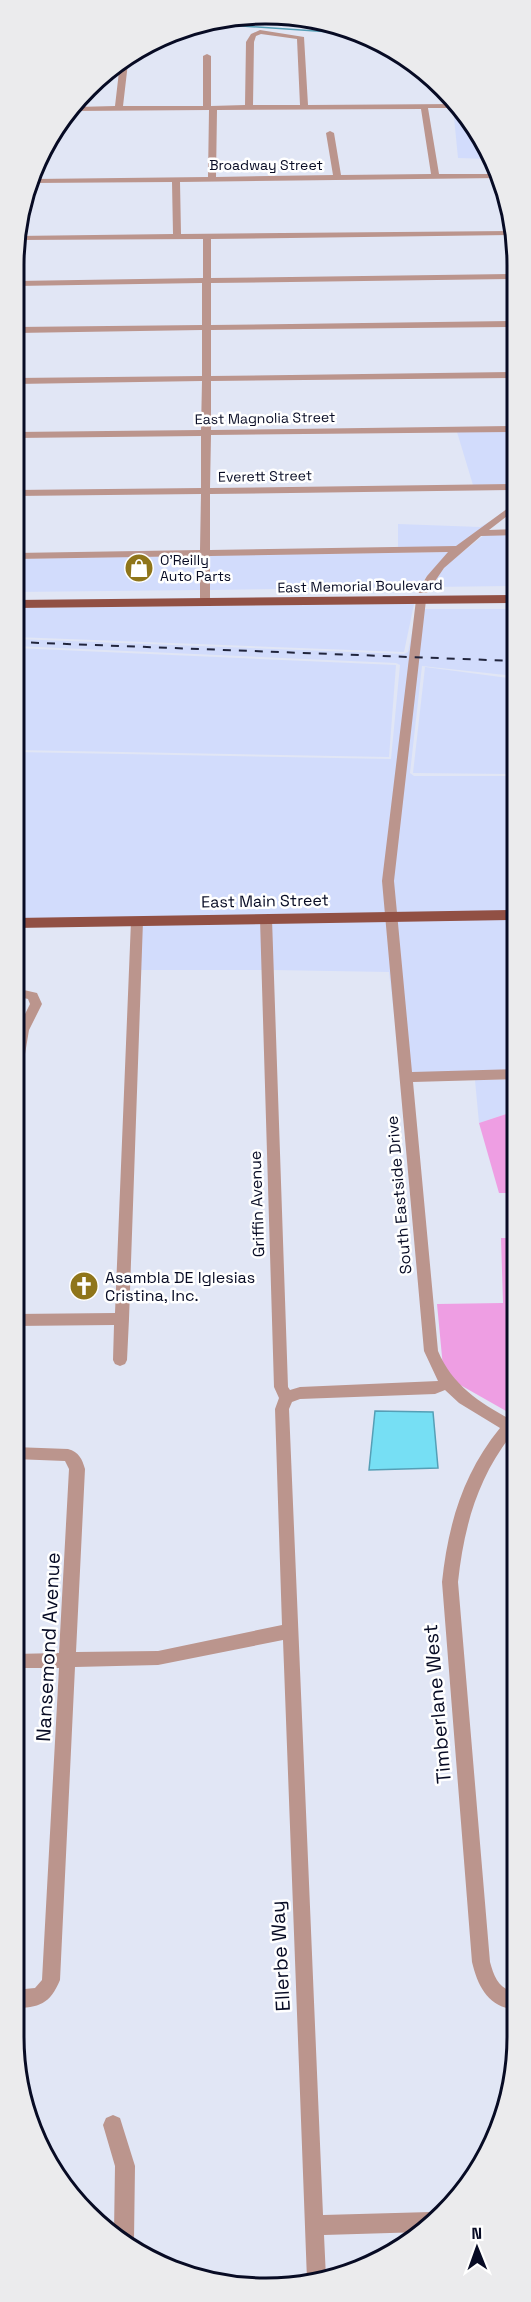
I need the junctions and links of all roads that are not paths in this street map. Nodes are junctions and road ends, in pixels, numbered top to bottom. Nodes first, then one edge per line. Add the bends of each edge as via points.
1 (207, 56) dead end
2 (123, 70) edge
3 (423, 106) junction
4 (447, 106) edge
5 (249, 107) junction
6 (304, 107) junction
7 (120, 108) junction
8 (210, 108) junction
9 (82, 109) edge
10 (330, 133) dead end
11 (435, 176) junction
12 (490, 176) edge
13 (337, 177) junction
14 (212, 178) junction
15 (176, 179) junction
16 (39, 181) edge
17 (505, 233) edge
18 (207, 236) junction
19 (177, 237) junction
20 (26, 238) edge
21 (507, 277) edge
22 (207, 281) junction
23 (24, 283) edge
24 (507, 324) edge
25 (207, 328) junction
26 (24, 330) edge
27 (507, 375) edge
28 (207, 379) junction
29 (24, 381) edge
30 (507, 429) edge
31 (207, 432) junction
32 (24, 435) edge
33 (507, 487) edge
34 (206, 490) junction
35 (24, 493) edge
36 (507, 512) edge
37 (482, 532) junction
38 (507, 532) edge
39 (459, 549) junction
40 (206, 553) junction
41 (24, 556) edge
42 (507, 591) edge
43 (24, 596) edge
44 (422, 596) junction
45 (205, 598) junction
46 (507, 599) edge
47 (24, 604) edge
48 (507, 915) edge
49 (390, 918) junction
50 (266, 919) junction
51 (136, 921) junction
52 (24, 923) edge
53 (24, 994) edge
54 (24, 1028) edge
55 (507, 1074) edge
56 (407, 1077) junction
57 (122, 1319) junction
58 (24, 1320) edge
59 (120, 1360) dead end
60 (445, 1384) junction
61 (286, 1398) junction
62 (507, 1424) edge
63 (507, 1433) edge
64 (24, 1453) edge
65 (290, 1631) junction
66 (69, 1660) junction
67 (24, 1661) edge
68 (24, 1998) edge
69 (507, 2000) edge
70 (113, 2126) dead end
71 (420, 2222) edge
72 (315, 2225) junction
73 (124, 2232) edge
74 (316, 2272) edge

1 - 8 street
2 - 7 street
3 - 4 street
3 - 6 street
3 - 11 street
5 - 6 street
5 - 6 street via 251,39 258,32 300,37
5 - 8 street
7 - 8 street
7 - 9 street
8 - 14 street
10 - 13 street
11 - 12 street, Broadway Street
11 - 13 street, Broadway Street
13 - 14 street, Broadway Street
14 - 15 street, Broadway Street
15 - 16 street, Broadway Street
15 - 19 street
17 - 18 street
18 - 19 street
18 - 22 street
19 - 20 street
21 - 22 street
22 - 23 street
22 - 25 street
24 - 25 street
25 - 26 street
25 - 28 street
27 - 28 street
28 - 29 street
28 - 31 street
30 - 31 street, East Magnolia Street
31 - 32 street, East Magnolia Street
31 - 34 street
33 - 34 street, Everett Street
34 - 35 street, Everett Street
34 - 40 street
36 - 37 street
37 - 38 street
37 - 39 street
39 - 40 street
39 - 44 street via 429,578
40 - 41 street
40 - 45 street
42 - 44 main road, East Memorial Boulevard
43 - 45 main road
44 - 45 main road, East Memorial Boulevard
44 - 45 main road, East Memorial Boulevard via 332,601
44 - 46 main road, East Memorial Boulevard
44 - 49 street, South Eastside Drive via 388,881
45 - 47 main road
48 - 49 main road, East Main Street
49 - 50 main road, East Main Street
49 - 56 street, South Eastside Drive
50 - 51 main road, East Main Street
50 - 61 street, Griffin Avenue via 281,1388
51 - 52 main road, East Main Street
51 - 57 street
53 - 54 street via 33,996 36,1004
55 - 56 street
56 - 60 street, South Eastside Drive via 431,1351
57 - 58 street
57 - 59 street
60 - 61 street via 435,1388 300,1393
60 - 62 street, South Eastside Drive
61 - 65 street, Griffin Avenue via 282,1408
63 - 69 street, Timberlane West via 477,1471 466,1495 457,1524 450,1582 481,1962 493,1991
64 - 66 street, Nansemond Avenue via 68,1455 75,1461
65 - 66 street via 158,1658
65 - 72 street, Ellerbe Way
66 - 67 street
66 - 68 street, Nansemond Avenue via 51,1980 39,1997
70 - 73 street via 125,2166
71 - 72 street
72 - 74 street, Ellerbe Way

